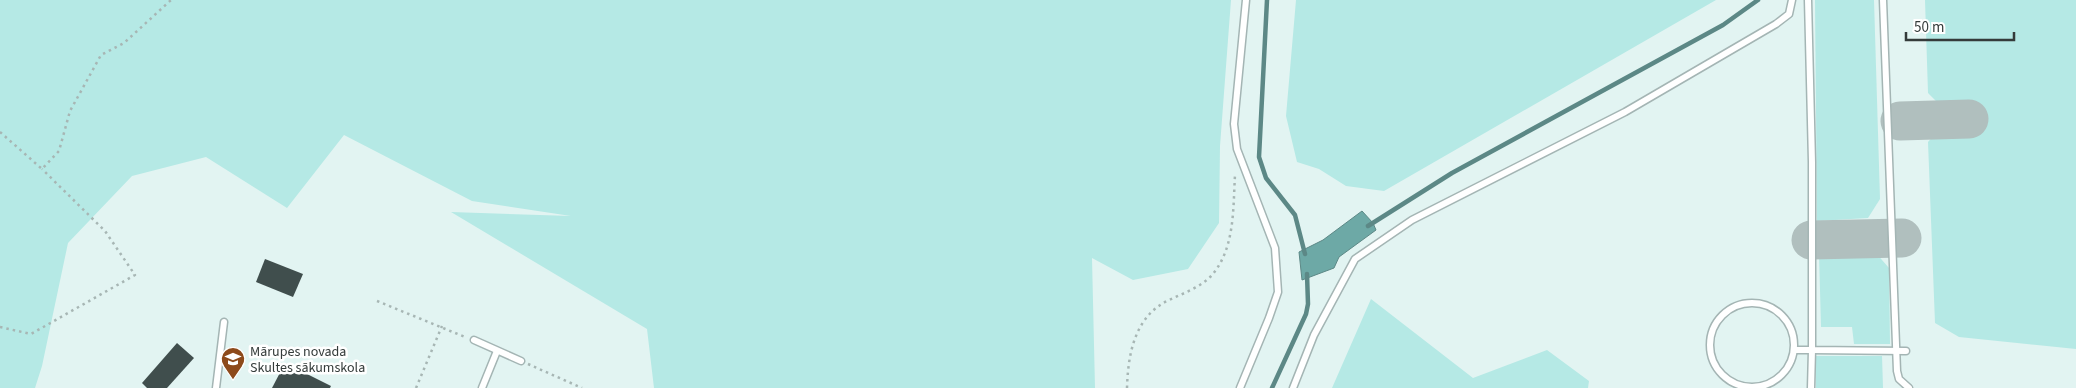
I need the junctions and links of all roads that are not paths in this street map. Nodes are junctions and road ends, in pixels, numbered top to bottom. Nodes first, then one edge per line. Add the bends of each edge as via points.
1 (1246, 0) edge
2 (1792, 0) edge
3 (1808, 0) edge
4 (1883, 0) edge
5 (224, 322) dead end
6 (474, 340) road end
7 (1795, 350) junction
8 (1812, 350) junction
9 (1896, 350) junction
10 (498, 351) junction
11 (1906, 351) dead end
12 (522, 361) road end
13 (216, 388) edge
14 (482, 388) edge
15 (1240, 388) edge
16 (1293, 388) edge
17 (1811, 388) edge
18 (1909, 388) edge

1 - 15 lane via 1234,124 1237,149 1275,248 1278,292
2 - 16 lane via 1789,14 1776,24 1624,112 1412,220 1355,259 1314,335
3 - 8 lane
4 - 9 lane
5 - 13 lane
6 - 10 lane
7 - 7 lane via 1794,336 1780,313 1755,303 1742,304 1719,319 1712,332 1710,346 1712,360 1719,372 1730,382 1750,388 1771,384 1783,375
7 - 8 lane
8 - 9 lane
8 - 17 lane
9 - 11 lane
9 - 18 lane via 1899,379
10 - 12 lane
10 - 14 lane

